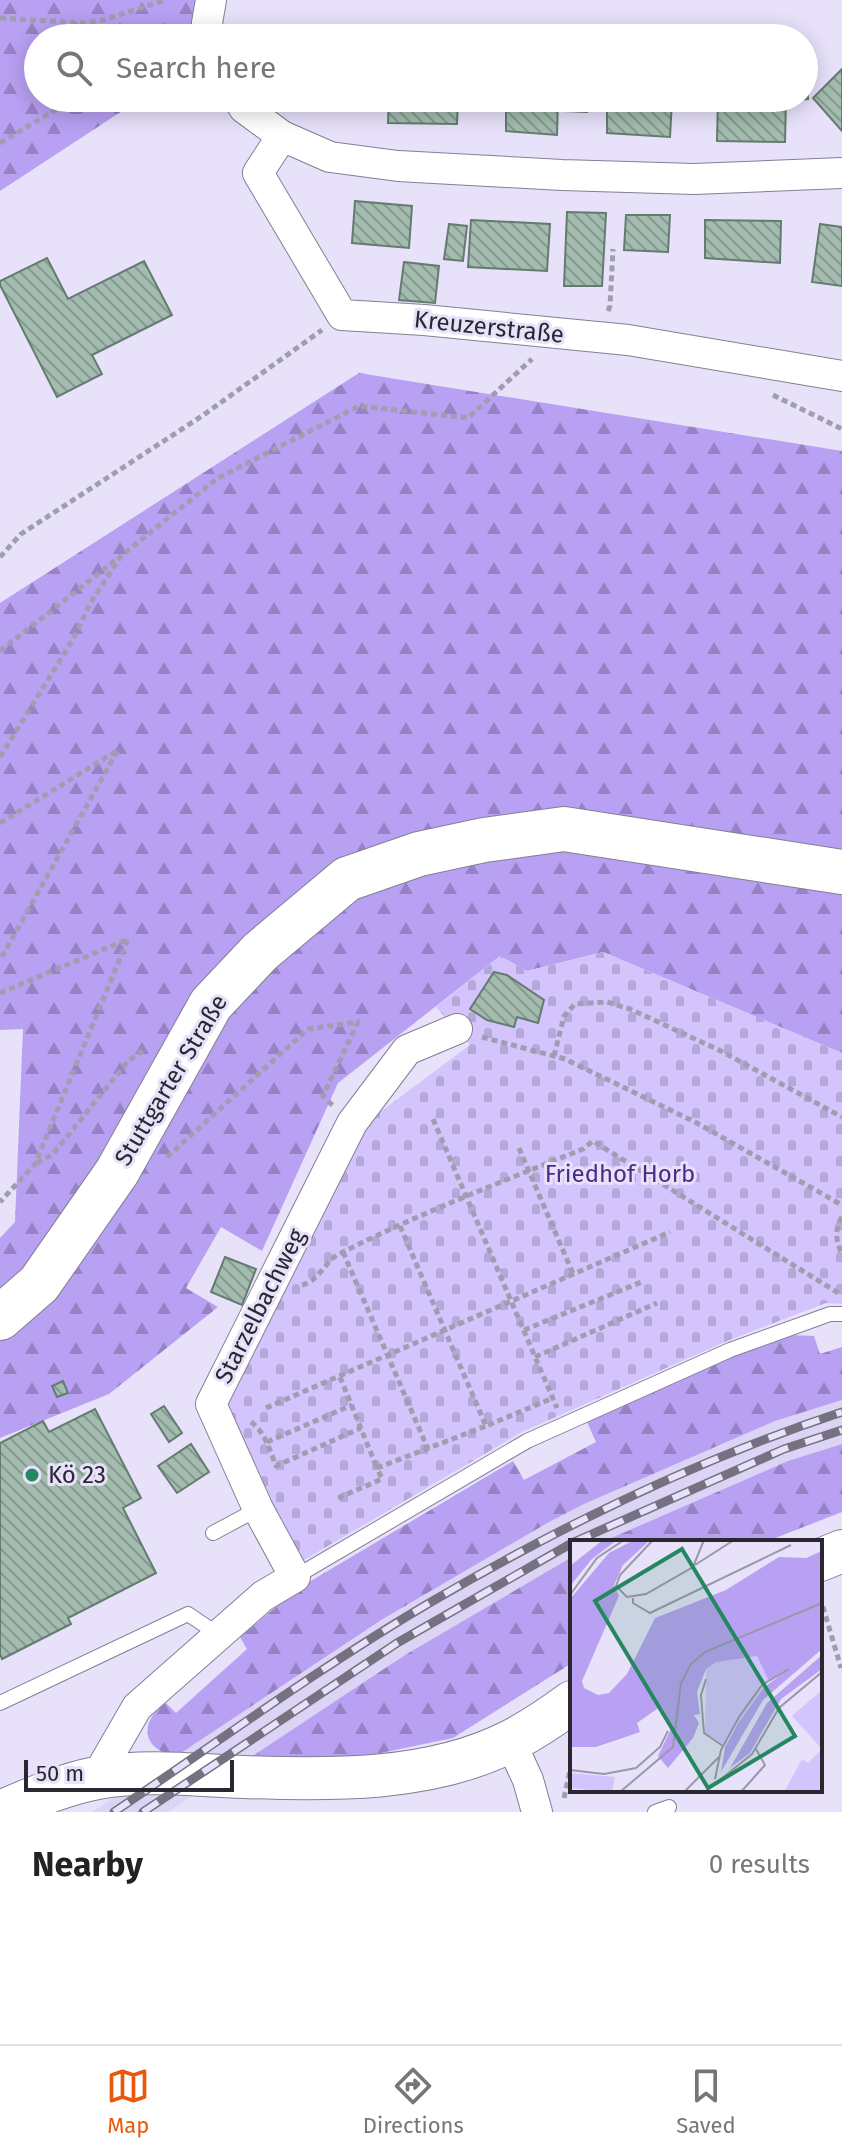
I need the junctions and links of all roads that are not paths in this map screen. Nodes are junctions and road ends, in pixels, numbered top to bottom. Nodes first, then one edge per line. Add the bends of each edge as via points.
1 (211, 0) edge
2 (207, 24) edge
3 (249, 112) edge
4 (282, 136) junction
5 (842, 173) edge
6 (842, 376) edge
7 (842, 872) edge
8 (457, 1029) road end
9 (842, 1314) edge
10 (0, 1318) edge
11 (258, 1509) junction
12 (213, 1533) dead end
13 (842, 1551) edge
14 (822, 1559) edge
15 (295, 1577) junction
16 (219, 1635) junction
17 (0, 1703) edge
18 (570, 1703) edge
19 (510, 1741) junction
20 (96, 1778) junction
21 (550, 1808) edge
22 (0, 1812) edge

1 - 2 street
3 - 4 street
4 - 5 street via 330,157 398,166 694,179
4 - 6 street, Kreuzerstraße via 258,173 342,315 628,340
7 - 10 main road, Stuttgarter Straße via 564,829 419,854 347,879 260,952 211,1004 99,1198 39,1284
8 - 11 street, Starzelbachweg via 407,1050 352,1123 211,1404
9 - 15 lane via 730,1350 564,1424
11 - 12 lane
11 - 15 street, Starzelbachweg
13 - 14 main road
15 - 16 street via 263,1596
16 - 17 lane via 188,1614
16 - 20 street via 137,1707
18 - 19 main road
19 - 20 main road via 462,1760 375,1775
19 - 21 street via 528,1780
20 - 22 main road

